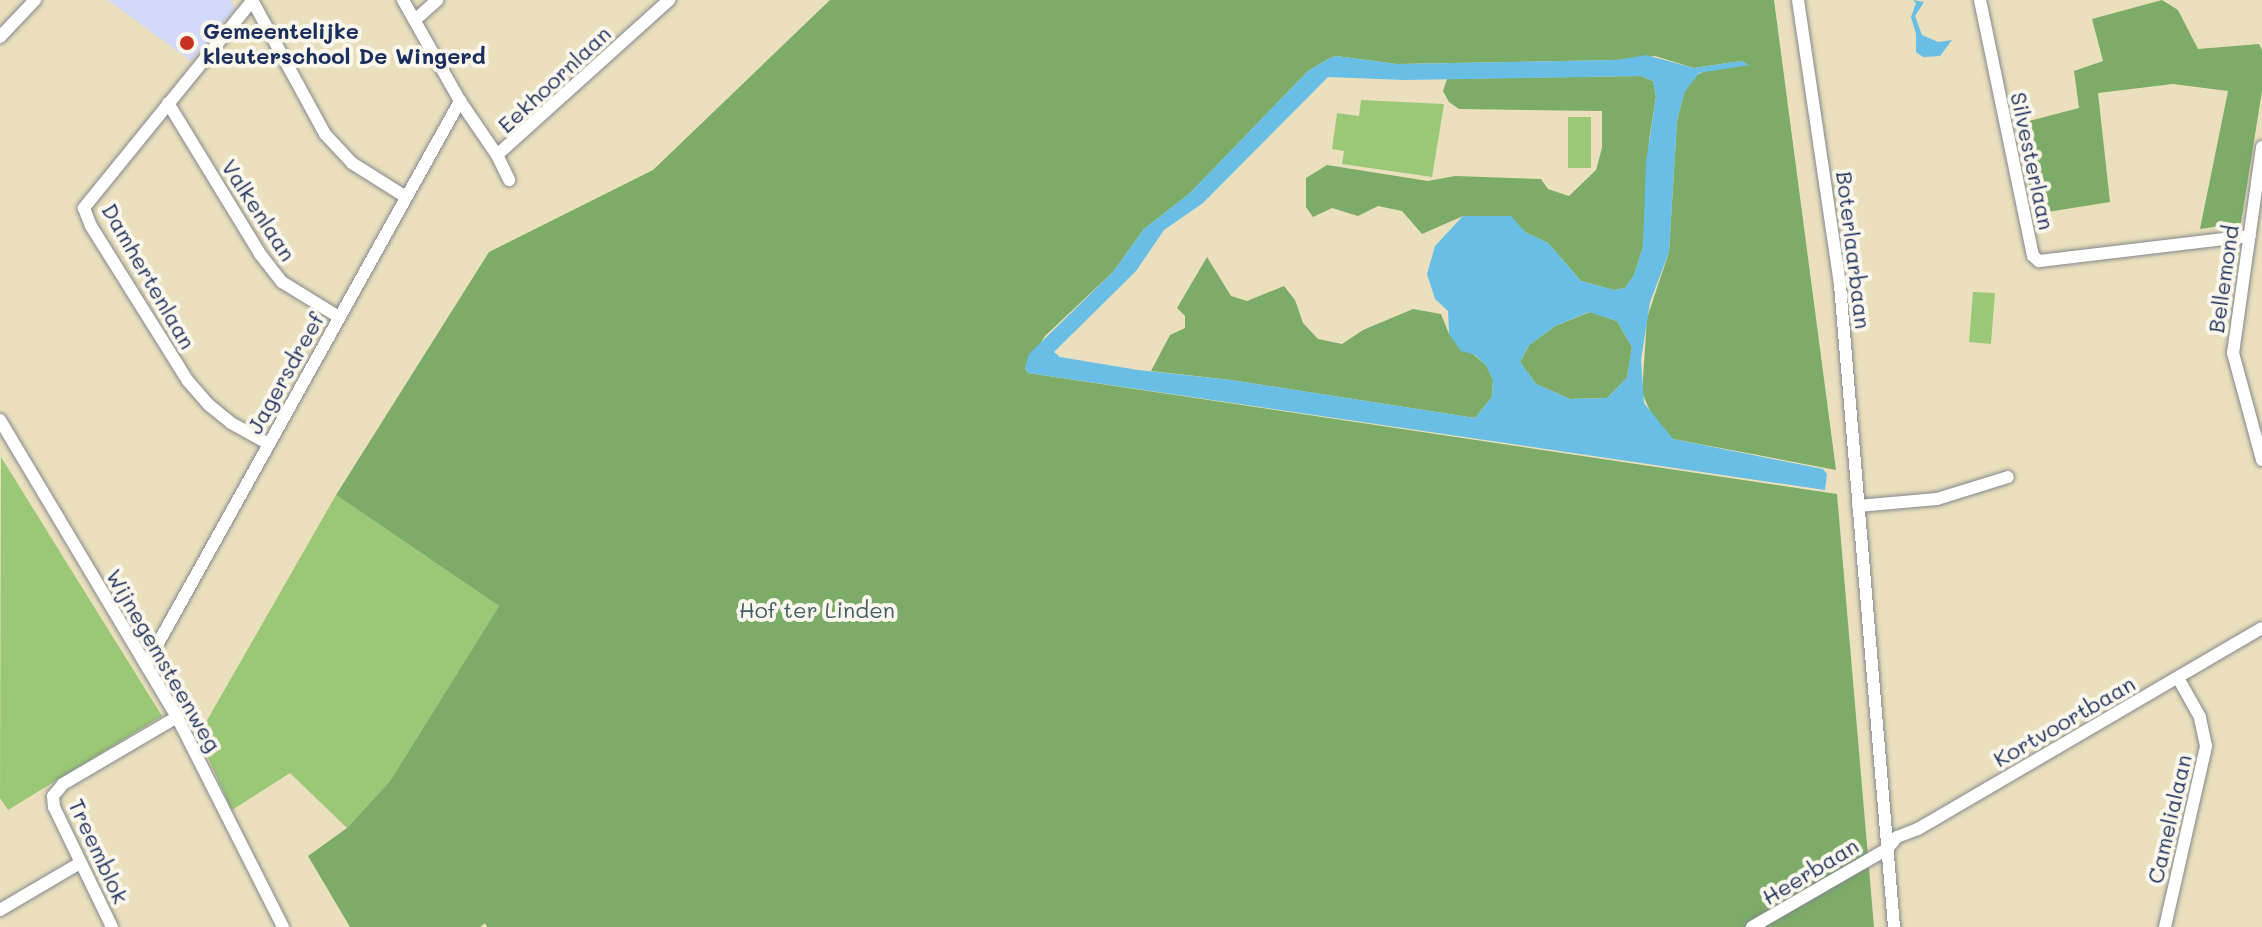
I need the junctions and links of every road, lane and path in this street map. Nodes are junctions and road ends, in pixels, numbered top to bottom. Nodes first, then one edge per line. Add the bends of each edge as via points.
1 (35, 0) edge
2 (252, 0) edge
3 (403, 0) edge
4 (437, 0) edge
5 (669, 0) edge
6 (1798, 0) edge
7 (1980, 0) edge
8 (415, 20) junction
9 (0, 37) edge
10 (460, 101) junction
11 (168, 103) junction
12 (2262, 147) edge
13 (499, 155) junction
14 (509, 180) dead end
15 (406, 197) junction
16 (2250, 236) junction
17 (339, 317) junction
18 (0, 420) edge
19 (269, 444) junction
20 (2262, 460) edge
21 (2008, 477) dead end
22 (1858, 506) junction
23 (2262, 628) edge
24 (146, 665) junction
25 (2178, 678) junction
26 (177, 717) junction
27 (1887, 849) junction
28 (80, 863) junction
29 (0, 910) edge
30 (112, 927) edge
31 (283, 927) edge
32 (1752, 927) edge
33 (1894, 927) edge
34 (2165, 927) edge

1 - 9 street
2 - 11 street, Damhertenlaan
2 - 15 street via 325,134 352,163
3 - 8 street
4 - 8 street
5 - 13 street, Eekhoornlaan
6 - 22 street, Boterlaarbaan via 1840,285
7 - 16 street, Silvesterlaan via 2033,256 2039,261
8 - 10 street
10 - 13 street
10 - 15 street, Jagersdreef
11 - 17 street, Valkenlaan via 282,282
11 - 19 street, Damhertenlaan via 84,208 188,381 231,423
12 - 16 street, Bellemond
13 - 14 street
15 - 17 street, Jagersdreef
16 - 20 street, Bellemond via 2233,353
17 - 19 street, Jagersdreef
18 - 24 street, Wijnegemsteenweg
19 - 24 street, Jagersdreef
21 - 22 street via 1937,499
22 - 27 street, Boterlaarbaan
23 - 25 street, Kortvoortbaan
24 - 26 street, Wijnegemsteenweg
25 - 27 street, Kortvoortbaan via 1897,837
25 - 34 street, Camelialaan via 2200,717 2206,746
26 - 28 street, Treemblok via 54,792 54,807
26 - 31 street, Wijnegemsteenweg
27 - 32 street, Heerbaan
27 - 33 street, Boterlaarbaan
28 - 29 street
28 - 30 street, Treemblok

